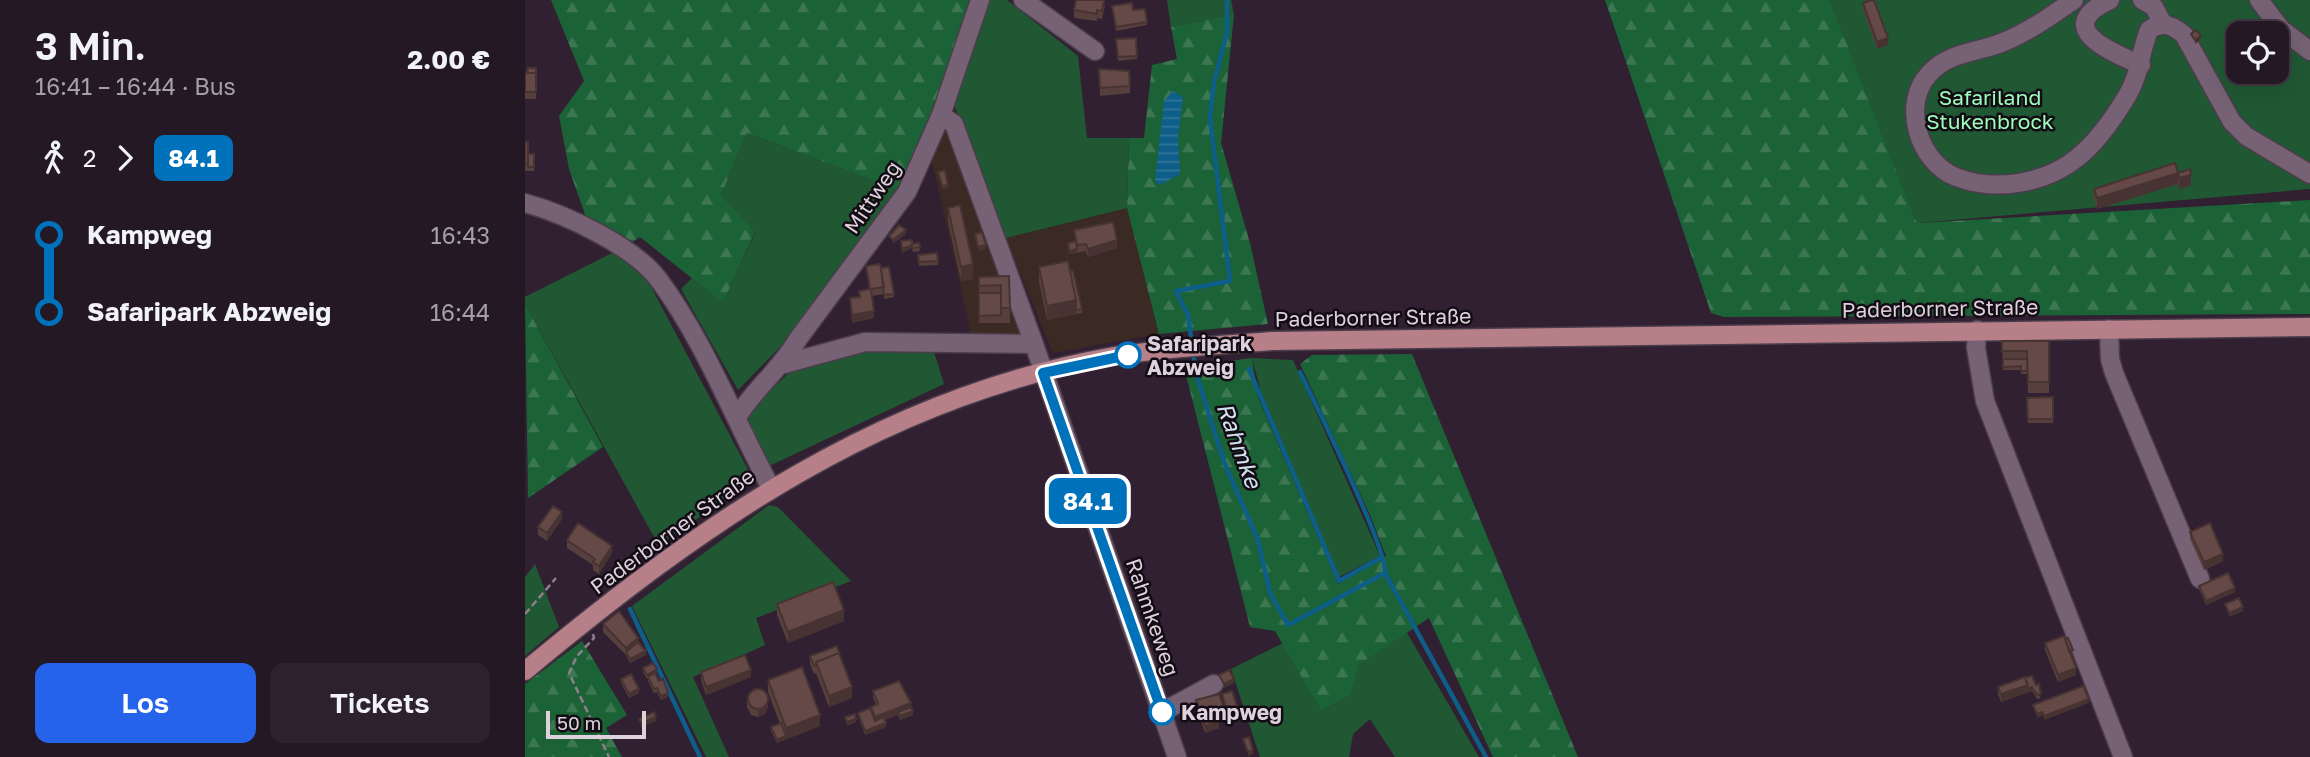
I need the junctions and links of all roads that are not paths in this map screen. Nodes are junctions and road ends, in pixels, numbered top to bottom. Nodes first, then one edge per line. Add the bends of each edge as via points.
1 (980, 0) edge
2 (1023, 0) edge
3 (2074, 0) edge
4 (2110, 0) edge
5 (2142, 0) edge
6 (2259, 0) edge
7 (1044, 6) edge
8 (2163, 24) junction
9 (1095, 51) dead end
10 (2310, 51) edge
11 (2141, 65) junction
12 (941, 115) junction
13 (2310, 174) edge
14 (525, 203) edge
15 (2310, 327) edge
16 (2109, 329) junction
17 (1977, 330) junction
18 (1034, 344) junction
19 (784, 363) junction
20 (1043, 373) junction
21 (737, 417) junction
22 (771, 488) junction
23 (2200, 579) dead end
24 (525, 671) edge
25 (1214, 684) dead end
26 (1162, 712) junction
27 (1177, 757) edge
28 (2123, 757) edge

1 - 12 street, Mittweg
2 - 7 street
3 - 11 street via 2011,38 1944,60 1927,75 1913,113 1915,129 1937,162 1952,176 1991,184 2018,184 2065,166 2079,157 2119,108
4 - 11 street via 2087,20 2087,34 2103,49
5 - 8 street via 2154,7
6 - 10 street via 2281,29
7 - 9 street
8 - 11 street via 2149,30
8 - 13 street via 2184,36 2232,122 2246,136
12 - 18 street via 954,124
12 - 19 street, Mittweg via 907,192
14 - 21 street via 581,225 644,264 659,279
15 - 16 main road, Paderborner Straße
16 - 17 main road, Paderborner Straße
16 - 23 street via 2114,373
17 - 20 main road, Paderborner Straße via 1272,341 1114,356
17 - 28 street via 1985,401
18 - 19 street via 865,342
18 - 20 street
19 - 21 street, Mittweg
20 - 22 main road, Paderborner Straße via 913,416
20 - 26 street, Rahmkeweg
21 - 22 street
22 - 24 main road, Paderborner Straße via 716,522
25 - 26 street
26 - 27 street, Rahmkeweg

